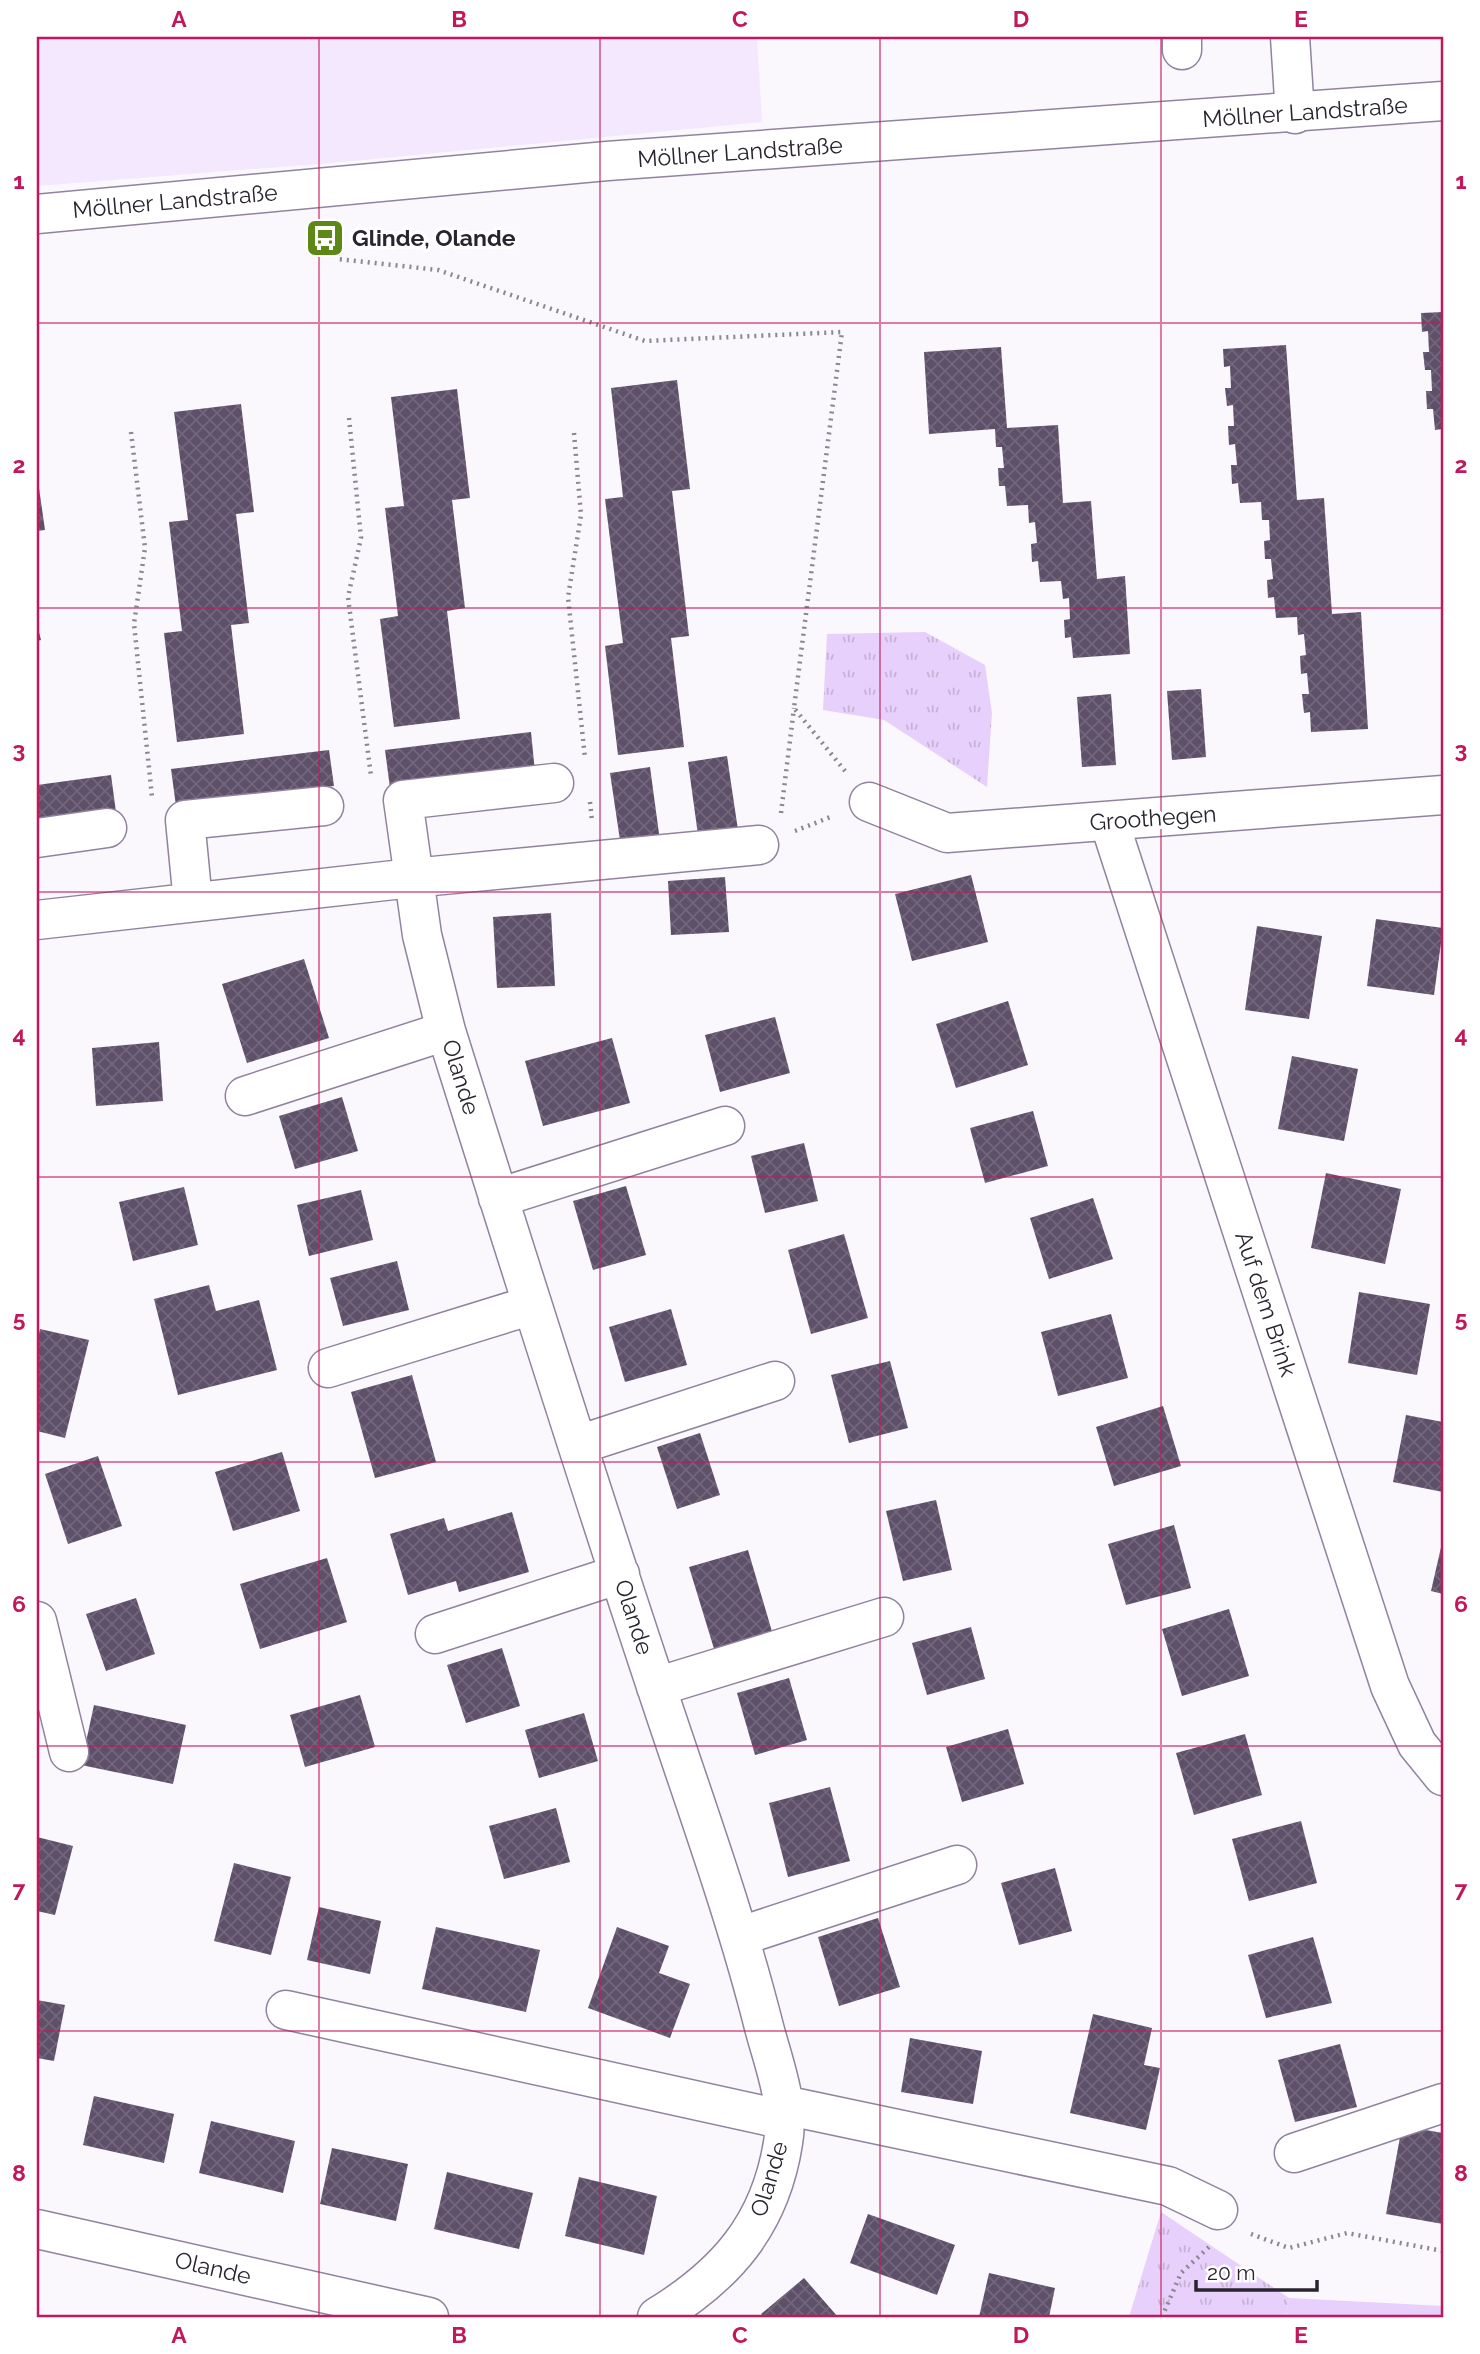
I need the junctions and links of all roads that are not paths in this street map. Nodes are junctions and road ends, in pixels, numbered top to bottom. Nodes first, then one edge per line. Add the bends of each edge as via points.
1 (1290, 37) edge
2 (1443, 101) edge
3 (1296, 114) junction
4 (37, 214) edge
5 (577, 781) road end
6 (1443, 795) edge
7 (869, 802) road end
8 (324, 806) dead end
9 (1109, 821) junction
10 (107, 828) dead end
11 (37, 838) edge
12 (768, 842) road end
13 (412, 878) junction
14 (193, 902) junction
15 (37, 920) edge
16 (446, 1031) junction
17 (245, 1096) dead end
18 (725, 1126) dead end
19 (499, 1198) junction
20 (532, 1305) junction
21 (328, 1368) dead end
22 (775, 1381) dead end
23 (578, 1445) junction
24 (620, 1574) junction
25 (884, 1617) dead end
26 (37, 1621) edge
27 (435, 1634) dead end
28 (656, 1687) junction
29 (69, 1752) dead end
30 (1443, 1776) edge
31 (957, 1865) dead end
32 (741, 1936) junction
33 (286, 2010) dead end
34 (1443, 2103) edge
35 (784, 2112) junction
36 (1294, 2153) dead end
37 (1225, 2218) road end
38 (37, 2229) edge
39 (429, 2317) edge
40 (657, 2317) edge

1 - 3 street
2 - 3 street, Möllner Landstraße
3 - 4 street, Möllner Landstraße via 607,161
5 - 13 street, Olande via 403,800
6 - 9 street, Groothegen
7 - 9 street, Groothegen via 947,833
8 - 14 street via 185,820
9 - 30 street, Auf dem Brink via 1390,1686 1412,1735
10 - 11 street
12 - 13 street
13 - 14 street
13 - 16 street, Olande
14 - 15 street
16 - 17 street
16 - 19 street, Olande
18 - 19 street
19 - 20 street, Olande
20 - 21 street
20 - 23 street, Olande
22 - 23 street
23 - 24 street, Olande
24 - 27 street
24 - 28 street, Olande
25 - 28 street
26 - 29 street
28 - 32 street, Olande
31 - 32 street
32 - 35 street, Olande
33 - 35 street
34 - 36 street
35 - 37 street via 1168,2186
35 - 40 street, Olande via 783,2143 759,2222 727,2264 697,2293
38 - 39 street, Olande

